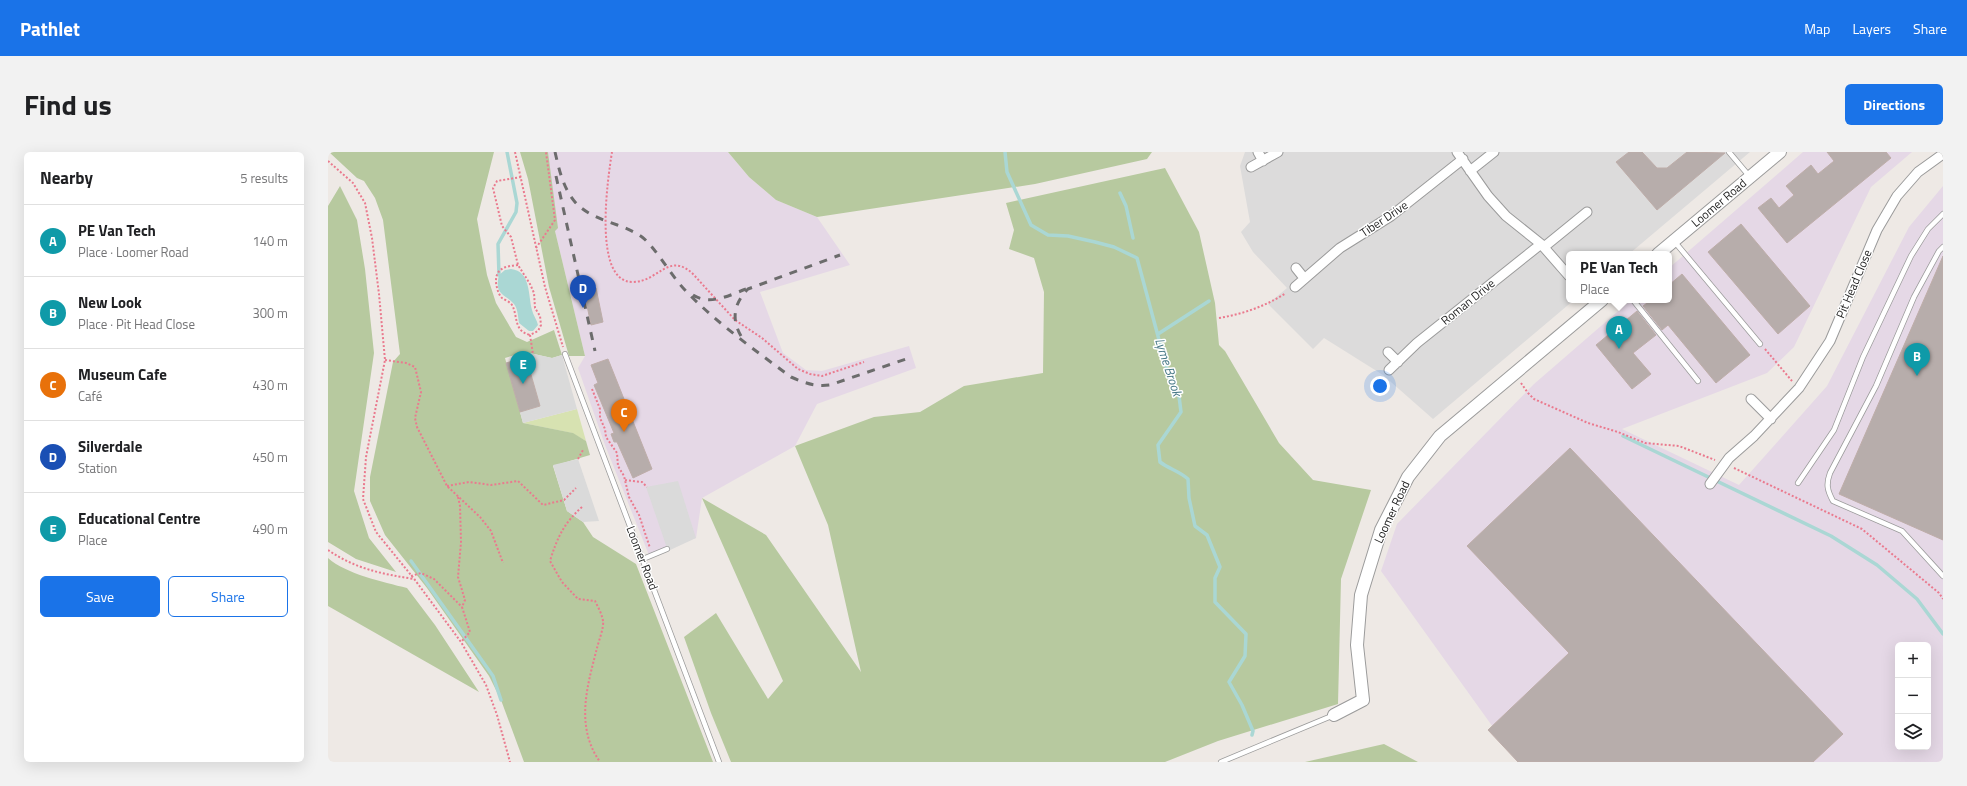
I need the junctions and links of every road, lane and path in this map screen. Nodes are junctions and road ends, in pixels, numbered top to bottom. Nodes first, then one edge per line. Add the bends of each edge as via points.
1 (515, 152) edge
2 (546, 152) edge
3 (612, 152) edge
4 (1258, 152) edge
5 (1278, 152) edge
6 (1494, 152) edge
7 (1729, 152) edge
8 (1780, 152) edge
9 (1943, 154) edge
10 (1460, 156) edge
11 (328, 161) edge
12 (1263, 161) junction
13 (1251, 167) dead end
14 (1470, 171) junction
15 (521, 177) junction
16 (1750, 177) junction
17 (1587, 212) dead end
18 (1943, 214) edge
19 (1674, 241) junction
20 (1542, 246) junction
21 (1943, 247) edge
22 (536, 249) junction
23 (1662, 251) edge
24 (518, 265) junction
25 (1296, 268) dead end
26 (1566, 273) edge
27 (1304, 278) junction
28 (1295, 287) joint
29 (1595, 303) edge
30 (1635, 303) edge
31 (1219, 318) dead end
32 (530, 335) junction
33 (1760, 344) joint
34 (1388, 352) dead end
35 (533, 354) dead end
36 (565, 354) joint
37 (385, 360) junction
38 (864, 362) dead end
39 (1398, 362) junction
40 (1389, 370) dead end
41 (1514, 372) junction
42 (1698, 381) dead end
43 (1799, 388) junction
44 (592, 389) dead end
45 (1751, 399) dead end
46 (1771, 419) junction
47 (583, 450) dead end
48 (578, 459) dead end
49 (1727, 465) junction
50 (625, 480) junction
51 (1798, 483) dead end
52 (1710, 484) dead end
53 (447, 486) junction
54 (647, 487) dead end
55 (576, 488) dead end
56 (457, 496) junction
57 (582, 508) dead end
58 (667, 549) dead end
59 (328, 550) edge
60 (653, 555) junction
61 (643, 559) junction
62 (504, 562) dead end
63 (411, 576) junction
64 (1943, 576) edge
65 (415, 580) junction
66 (1943, 599) edge
67 (462, 607) junction
68 (461, 642) junction
69 (1334, 715) joint
70 (510, 762) edge
71 (600, 762) edge
72 (719, 762) edge
73 (1221, 762) edge

1 - 15 path
2 - 22 path via 555,220
3 - 38 path via 604,221 614,271 619,278 626,282 643,281 679,264 694,274 735,320 762,338 798,369 822,376
4 - 12 street
5 - 12 street
6 - 14 street
7 - 16 lane
8 - 16 street, Loomer Road
9 - 43 street, Pit Head Close via 1918,172 1898,196 1877,230 1830,341
10 - 14 street
10 - 27 street, Tiber Drive via 1391,216 1340,248
11 - 37 path via 353,183 365,204 372,238
12 - 13 street
14 - 20 street via 1506,216
15 - 22 path
15 - 24 path via 497,181 493,188 502,226 511,237
16 - 19 street, Loomer Road
17 - 20 street, Roman Drive
18 - 51 lane via 1928,229 1911,256 1863,357 1834,430
19 - 23 street, Loomer Road
19 - 33 lane
20 - 26 street
20 - 39 street, Roman Drive via 1417,343
21 - 64 lane via 1914,297 1876,386 1827,483 1833,501 1902,531
22 - 36 path
24 - 32 path via 534,293 535,308 540,316 541,325 538,331
24 - 32 path via 507,266 498,271 498,290 512,305 516,323
25 - 27 street
27 - 28 street, Tiber Drive
28 - 31 path via 1271,303
29 - 41 street, Loomer Road
30 - 42 lane
32 - 35 path
33 - 43 path
34 - 39 street
36 - 61 lane, Loomer Road
37 - 53 path via 415,367 420,392 415,418 417,427
37 - 63 path via 366,457 363,499 376,532
39 - 40 street, Roman Drive
41 - 49 path via 1534,399 1588,424 1645,443 1679,446
41 - 69 street, Loomer Road via 1440,436 1408,477 1381,530 1361,596 1357,645 1363,700
43 - 46 street, Pit Head Close
44 - 50 path via 600,409 606,437 617,453 618,466
45 - 46 street
46 - 49 street, Pit Head Close
47 - 48 path
49 - 52 street, Pit Head Close
49 - 66 path via 1862,529
50 - 54 path via 642,482
50 - 60 path via 629,497 639,515
53 - 55 path via 469,482 491,485 518,481 543,505 564,500
53 - 56 path
56 - 62 path via 491,531
56 - 67 path via 460,506 461,542 458,577 465,600
57 - 71 path via 556,539 550,561 562,582 578,599 595,601 603,622 584,705 585,727 592,751
58 - 60 lane
59 - 65 path via 341,559 373,572
60 - 61 lane
61 - 72 lane, Loomer Road
63 - 65 path
63 - 67 path via 420,573 434,579
65 - 68 path
67 - 68 path via 470,632
68 - 70 path via 486,686
69 - 73 lane, Loomer Road

